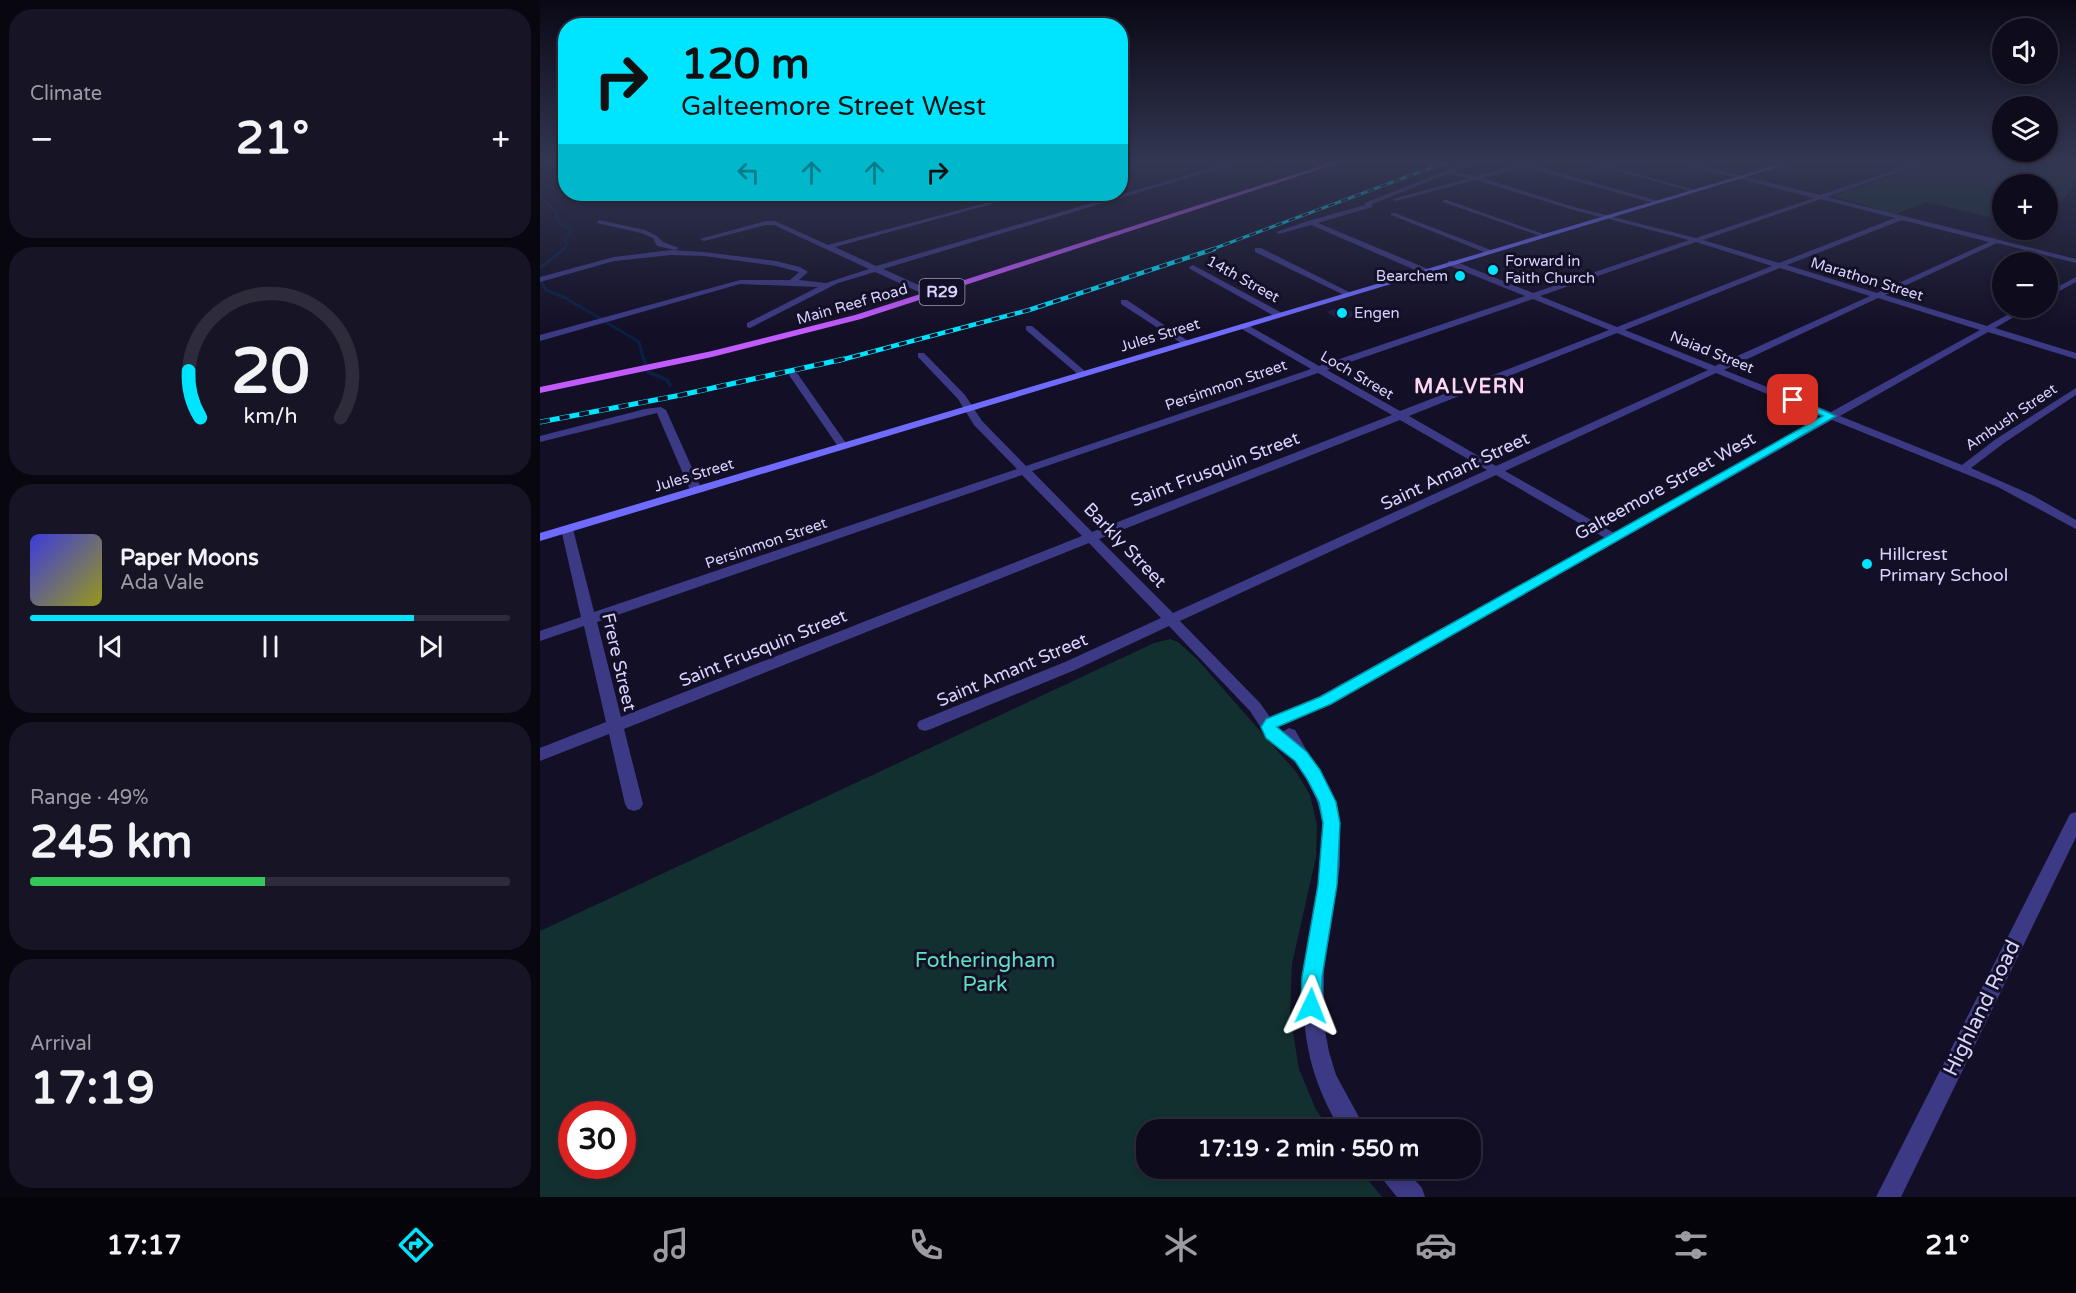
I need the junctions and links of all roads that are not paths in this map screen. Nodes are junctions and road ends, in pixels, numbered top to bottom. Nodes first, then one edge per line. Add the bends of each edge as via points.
1 (933, 219) edge
2 (1045, 219) edge
3 (1164, 219) edge
4 (1323, 219) edge
5 (1406, 219) edge
6 (1496, 219) edge
7 (1601, 219) edge
8 (1620, 219) edge
9 (1758, 219) edge
10 (1901, 219) edge
11 (1906, 219) edge
12 (599, 222) dead end
13 (1310, 222) junction
14 (1279, 232) dead end
15 (1545, 236) junction
16 (704, 239) dead end
17 (1696, 240) junction
18 (1996, 241) junction
19 (828, 247) junction
20 (1258, 250) dead end
21 (1492, 252) junction
22 (689, 253) junction
23 (2076, 261) edge
24 (1451, 264) junction
25 (1780, 266) junction
26 (1193, 267) dead end
27 (875, 269) junction
28 (1425, 272) junction
29 (2076, 279) edge
30 (540, 280) edge
31 (792, 282) junction
32 (826, 285) junction
33 (2058, 289) edge
34 (933, 294) junction
35 (1350, 294) junction
36 (1534, 296) junction
37 (1877, 296) junction
38 (1124, 302) dead end
39 (1279, 315) junction
40 (2007, 318) edge
41 (750, 325) dead end
42 (1243, 326) junction
43 (1029, 328) dead end
44 (1617, 330) junction
45 (1985, 330) junction
46 (540, 338) edge
47 (1187, 343) junction
48 (921, 355) dead end
49 (2076, 356) edge
50 (1318, 369) junction
51 (1716, 370) junction
52 (1083, 374) junction
53 (794, 375) dead end
54 (540, 390) edge
55 (2076, 391) edge
56 (968, 409) junction
57 (1400, 416) junction
58 (1831, 416) junction
59 (540, 439) edge
60 (843, 446) junction
61 (1964, 469) junction
62 (1024, 470) junction
63 (1498, 471) junction
64 (696, 490) junction
65 (2076, 525) edge
66 (567, 529) junction
67 (540, 537) edge
68 (1090, 537) junction
69 (1614, 537) junction
70 (589, 620) junction
71 (1170, 621) junction
72 (540, 636) edge
73 (925, 725) dead end
74 (614, 726) junction
75 (1281, 728) junction
76 (540, 755) edge
77 (634, 804) dead end
78 (2076, 819) edge
79 (1348, 1119) edge
80 (1397, 1179) edge
81 (1413, 1197) edge
82 (1888, 1197) edge

1 - 19 street
2 - 27 street
3 - 34 main road, Main Reef Road / R29
4 - 13 street
5 - 21 street
6 - 15 street
7 - 15 main road, Jules Street
8 - 17 street, Marathon Street
9 - 17 street, Persimmon Street
10 - 25 street, Saint Frusquin Street
11 - 18 street
12 - 22 street via 643,231 660,244
13 - 14 street
13 - 28 street
15 - 21 main road, Jules Street
16 - 19 street via 771,223
17 - 25 street, Marathon Street
17 - 36 street, Persimmon Street
18 - 23 street
18 - 37 street, Saint Amant Street
19 - 27 street
20 - 35 street
21 - 24 main road, Jules Street
22 - 30 street via 617,258
22 - 31 street via 774,264 804,272
24 - 28 main road, Jules Street
24 - 36 street, Naiad Street
25 - 37 street, Marathon Street
25 - 44 street, Saint Frusquin Street
26 - 39 street, 14th Street
27 - 32 street
27 - 34 street
28 - 35 main road, Jules Street
29 - 33 street
31 - 32 street
31 - 46 street via 736,282
32 - 41 street
34 - 54 main road, Main Reef Road / R29 via 788,336
35 - 39 main road, Jules Street
36 - 44 street, Naiad Street
36 - 50 street, Persimmon Street
37 - 45 street, Marathon Street
37 - 51 street, Saint Amant Street
38 - 47 street
39 - 42 main road, Jules Street
40 - 45 street, Galteemore Street West
42 - 47 main road, Jules Street
42 - 50 street, Loch Street
43 - 52 street
44 - 51 street, Naiad Street
44 - 57 street, Saint Frusquin Street
45 - 49 street, Marathon Street
45 - 58 street, Galteemore Street West
47 - 52 main road, Jules Street
48 - 56 street, Barkly Street
50 - 57 street, Loch Street
50 - 62 street, Persimmon Street
51 - 58 street, Naiad Street
51 - 63 street, Saint Amant Street
52 - 56 main road, Jules Street
53 - 60 street
55 - 61 street, Ambush Street
56 - 60 main road, Jules Street
56 - 62 street, Barkly Street
57 - 63 street, Loch Street
57 - 68 street, Saint Frusquin Street
58 - 61 street, Naiad Street
58 - 69 street, Galteemore Street West
59 - 64 street via 662,410
60 - 64 main road, Jules Street
61 - 65 street, Naiad Street via 2028,497
62 - 68 street, Barkly Street
62 - 70 street, Persimmon Street
63 - 69 street, Loch Street
63 - 71 street, Saint Amant Street
64 - 66 main road, Jules Street
66 - 67 main road, Jules Street
66 - 70 street, Frere Street
68 - 71 street, Barkly Street
68 - 74 street, Saint Frusquin Street
69 - 75 street, Galteemore Street West
70 - 72 street, Persimmon Street
70 - 74 street, Frere Street
71 - 73 street, Saint Amant Street
71 - 75 street, Barkly Street
74 - 76 street, Saint Frusquin Street
74 - 77 street, Frere Street
75 - 79 street, Barkly Street via 1322,790 1331,823 1328,885 1312,977 1311,1006 1315,1042 1332,1094
78 - 82 street, Highland Road
80 - 81 street

